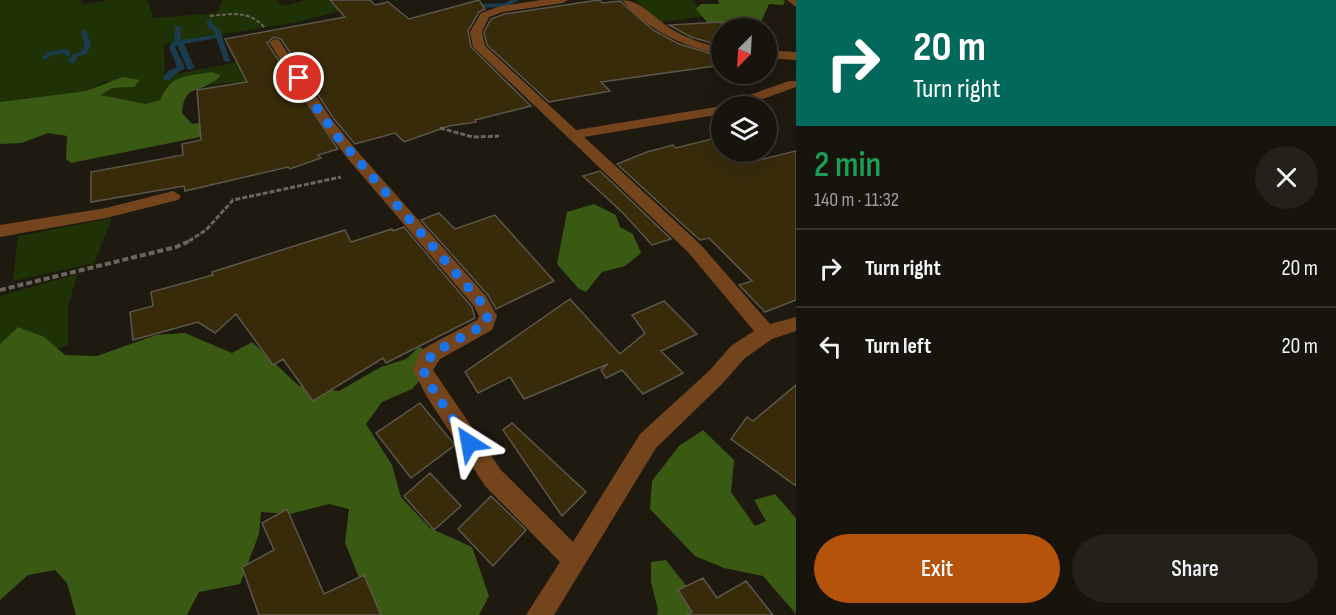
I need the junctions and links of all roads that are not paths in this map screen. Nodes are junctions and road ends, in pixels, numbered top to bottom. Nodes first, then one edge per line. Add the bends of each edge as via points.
1 (563, 0) edge
2 (627, 0) edge
3 (792, 0) edge
4 (796, 4) edge
5 (275, 42) road end
6 (711, 49) edge
7 (777, 55) edge
8 (796, 56) edge
9 (794, 84) dead end
10 (760, 96) edge
11 (711, 112) edge
12 (573, 135) junction
13 (173, 196) dead end
14 (0, 231) edge
15 (796, 324) edge
16 (766, 333) junction
17 (575, 561) junction
18 (539, 615) edge

1 - 12 street via 501,9 485,15 476,32 479,47
2 - 6 street via 681,41
3 - 4 street
5 - 17 street via 324,118 480,301 488,316 484,325 433,353 423,370 493,478
7 - 8 street
9 - 10 street
11 - 12 street
12 - 16 street via 694,248
13 - 14 street via 106,213
15 - 16 street
16 - 17 street via 738,352 648,441
17 - 18 street

